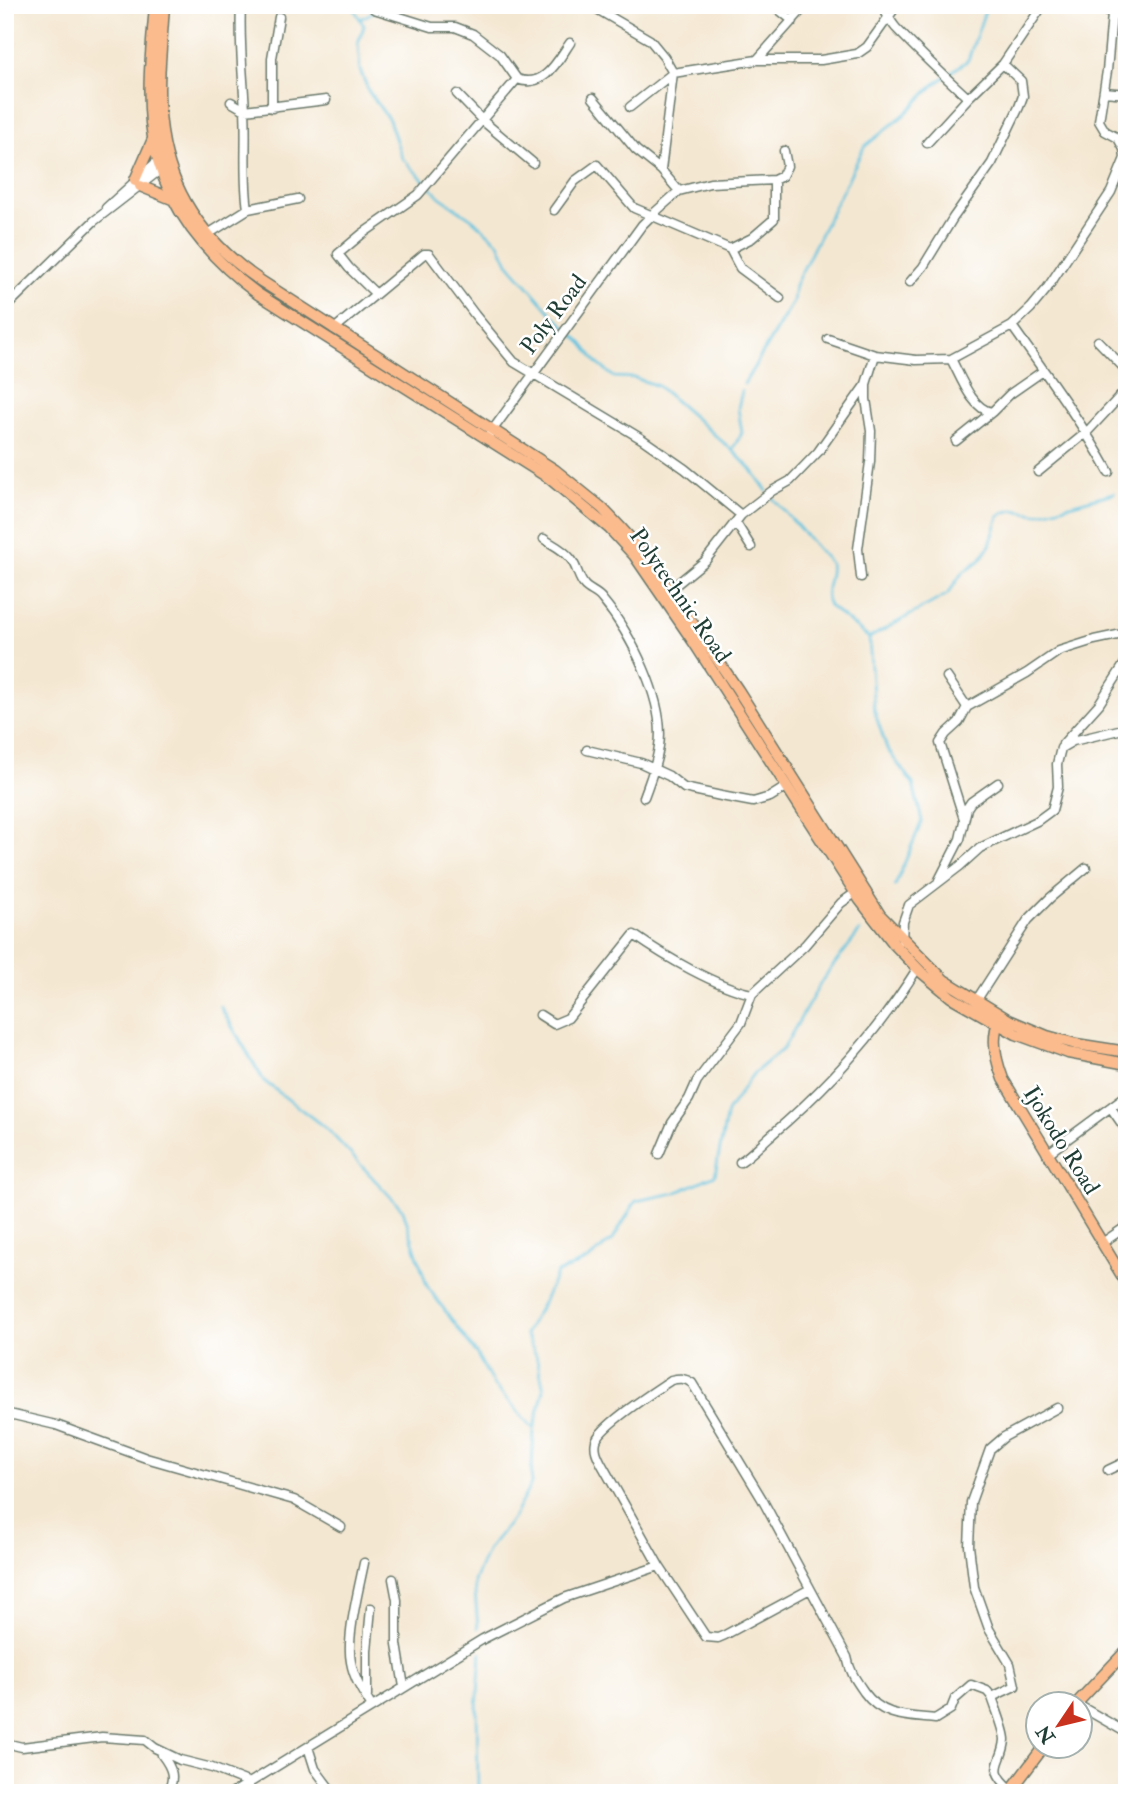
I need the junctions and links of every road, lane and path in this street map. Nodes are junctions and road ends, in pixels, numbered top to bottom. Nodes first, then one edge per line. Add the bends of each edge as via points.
1 (155, 5) edge
2 (164, 5) edge
3 (241, 5) edge
4 (372, 5) edge
5 (590, 5) edge
6 (773, 5) edge
7 (806, 5) edge
8 (880, 5) edge
9 (897, 5) edge
10 (1043, 5) edge
11 (1100, 5) edge
12 (1116, 5) edge
13 (1112, 14) junction
14 (279, 17) dead end
15 (1127, 17) edge
16 (888, 18) junction
17 (793, 21) junction
18 (570, 43) dead end
19 (757, 60) junction
20 (1003, 64) junction
21 (673, 73) junction
22 (517, 79) junction
23 (1104, 92) junction
24 (457, 94) dead end
25 (1127, 94) edge
26 (593, 98) dead end
27 (968, 98) junction
28 (326, 100) dead end
29 (231, 102) dead end
30 (630, 107) dead end
31 (272, 108) junction
32 (245, 110) junction
33 (482, 121) junction
34 (153, 138) junction
35 (927, 143) dead end
36 (784, 151) dead end
37 (164, 162) junction
38 (533, 163) dead end
39 (661, 170) junction
40 (774, 180) junction
41 (138, 183) junction
42 (680, 191) junction
43 (172, 199) junction
44 (299, 199) dead end
45 (248, 209) junction
46 (554, 210) dead end
47 (653, 214) junction
48 (203, 238) junction
49 (730, 249) junction
50 (910, 282) dead end
51 (376, 294) junction
52 (780, 298) dead end
53 (5, 308) edge
54 (1012, 326) junction
55 (334, 329) junction
56 (828, 339) dead end
57 (1098, 341) dead end
58 (362, 353) junction
59 (875, 355) junction
60 (951, 359) junction
61 (1043, 371) junction
62 (1127, 371) edge
63 (531, 374) junction
64 (866, 384) junction
65 (1127, 389) edge
66 (992, 412) junction
67 (1087, 432) junction
68 (489, 435) junction
69 (956, 441) dead end
70 (1038, 472) dead end
71 (1109, 472) dead end
72 (739, 519) junction
73 (544, 539) dead end
74 (751, 547) dead end
75 (861, 577) dead end
76 (666, 593) junction
77 (1127, 634) edge
78 (1127, 660) edge
79 (947, 677) dead end
80 (967, 707) junction
81 (1127, 727) edge
82 (1061, 748) junction
83 (587, 750) dead end
84 (654, 769) junction
85 (998, 783) dead end
86 (786, 787) junction
87 (644, 797) dead end
88 (964, 819) junction
89 (1086, 868) dead end
90 (937, 882) junction
91 (855, 893) junction
92 (902, 940) junction
93 (917, 969) junction
94 (752, 994) junction
95 (976, 1001) junction
96 (540, 1015) dead end
97 (999, 1020) junction
98 (1009, 1025) junction
99 (996, 1049) junction
100 (1127, 1052) edge
101 (1127, 1064) edge
102 (1127, 1095) edge
103 (1111, 1108) junction
104 (1127, 1131) edge
105 (659, 1154) dead end
106 (1047, 1154) junction
107 (740, 1162) dead end
108 (1127, 1226) edge
109 (1102, 1243) junction
110 (1127, 1284) edge
111 (1057, 1408) dead end
112 (5, 1413) edge
113 (1127, 1461) edge
114 (1108, 1470) dead end
115 (341, 1527) dead end
116 (364, 1563) dead end
117 (660, 1566) junction
118 (393, 1579) dead end
119 (810, 1589) junction
120 (371, 1608) dead end
121 (1127, 1650) edge
122 (404, 1687) junction
123 (1092, 1689) edge
124 (992, 1697) junction
125 (367, 1699) junction
126 (372, 1707) junction
127 (1094, 1714) edge
128 (1127, 1733) edge
129 (5, 1743) edge
130 (308, 1746) junction
131 (159, 1750) junction
132 (1034, 1759) edge
133 (250, 1783) junction
134 (1010, 1791) edge
135 (167, 1793) edge
136 (233, 1793) edge
137 (330, 1793) edge

1 - 34 main road, Polytechnic Road via 150,97
2 - 37 main road, Polytechnic Road via 160,122
3 - 32 street
4 - 22 street via 432,27 455,27 473,34 500,55
5 - 21 street via 650,40
6 - 17 street
7 - 17 street
8 - 16 street
9 - 16 street
10 - 20 street
11 - 13 street
12 - 13 street
13 - 15 street
13 - 23 street
14 - 31 street via 272,58
16 - 19 street via 857,54 821,60
16 - 27 street
17 - 19 street
18 - 22 street via 544,78
19 - 21 street
20 - 27 street
20 - 50 street via 1021,81 1019,107 992,163
21 - 30 street
21 - 39 street
22 - 33 street
23 - 25 street
23 - 54 street via 1099,121 1124,149 1119,175 1046,290
24 - 33 street
26 - 39 street via 636,150
27 - 35 street
28 - 31 street
29 - 32 street
31 - 32 street
32 - 45 street
33 - 38 street
33 - 51 street via 418,195 338,254
34 - 37 main road, Polytechnic Road
34 - 41 main road
36 - 40 street via 786,172
37 - 41 street
37 - 43 main road, Polytechnic Road
37 - 48 main road, Polytechnic Road
39 - 42 street
40 - 42 street via 710,183
40 - 49 street via 774,219
41 - 43 main road
41 - 53 street
42 - 47 street, Poly Road
43 - 48 main road, Polytechnic Road
44 - 45 street
45 - 48 street
46 - 47 street via 575,181 597,164 634,208
47 - 49 street
47 - 63 street, Poly Road
48 - 55 main road, Polytechnic Road
48 - 58 main road, Polytechnic Road via 246,285
49 - 52 street via 740,268
51 - 55 street
51 - 63 street via 427,253 504,351
54 - 60 street
54 - 61 street
55 - 58 main road, Polytechnic Road
56 - 59 street
57 - 62 street
58 - 68 main road, Polytechnic Road
59 - 60 street
59 - 64 street
60 - 66 street via 975,402
61 - 66 street
61 - 67 street
63 - 68 street, Poly Road
63 - 72 street via 642,439 685,469
64 - 72 street via 818,452 790,481
64 - 75 street via 871,431 858,549
65 - 67 street
66 - 69 street
67 - 70 street
67 - 71 street
68 - 76 main road, Polytechnic Road via 555,470 601,508 642,551
72 - 74 street
72 - 76 street via 705,561
73 - 84 street via 571,558 584,586 601,596 641,664 659,716 660,744
76 - 86 main road, Polytechnic Road
76 - 92 main road, Polytechnic Road via 738,691 880,915
77 - 80 street via 1059,651
78 - 82 street via 1099,705
79 - 80 street
80 - 88 street via 940,743
81 - 82 street
82 - 90 street via 1052,810 980,848
83 - 84 street
84 - 86 street via 684,788 753,802
84 - 87 street
85 - 88 street via 971,802
86 - 91 main road, Polytechnic Road
88 - 90 street via 960,839
89 - 95 street via 1028,920
90 - 92 street via 909,905
91 - 93 main road, Polytechnic Road
91 - 94 street
92 - 95 main road, Polytechnic Road via 944,980
93 - 97 main road, Polytechnic Road via 951,997
93 - 107 street via 861,1047 800,1112
94 - 96 street via 733,990 634,935 568,1018 554,1024
94 - 105 street via 741,1023 697,1081
95 - 97 main road, Polytechnic Road
97 - 98 main road, Polytechnic Road
97 - 99 main road, Ijokodo Road
98 - 99 main road
98 - 100 main road, Polytechnic Road
98 - 101 main road, Polytechnic Road via 1068,1053
99 - 106 main road, Ijokodo Road via 1003,1079
102 - 103 street
103 - 104 street
103 - 106 street
106 - 109 main road, Ijokodo Road
108 - 109 street
109 - 110 main road, Ijokodo Road
111 - 124 street via 1004,1437 990,1450 971,1502 969,1546 974,1587 989,1629 1010,1664 1015,1686
112 - 115 street via 293,1500
113 - 114 street
116 - 125 street via 351,1660
117 - 119 street via 706,1637 725,1635
117 - 119 street via 601,1463 595,1443 616,1419 671,1380 686,1379 762,1499
117 - 122 street via 564,1598 483,1639
118 - 122 street
119 - 124 street via 847,1657 850,1672 874,1705 887,1712 934,1720 951,1709 971,1685
120 - 125 street
121 - 123 main road
122 - 126 street
124 - 134 street via 1005,1739 998,1773
125 - 126 street
126 - 130 street
127 - 128 street
129 - 131 street via 22,1747 102,1737 145,1740
130 - 133 street
130 - 137 street
131 - 133 street
131 - 135 street via 173,1774
132 - 134 main road
133 - 136 street

